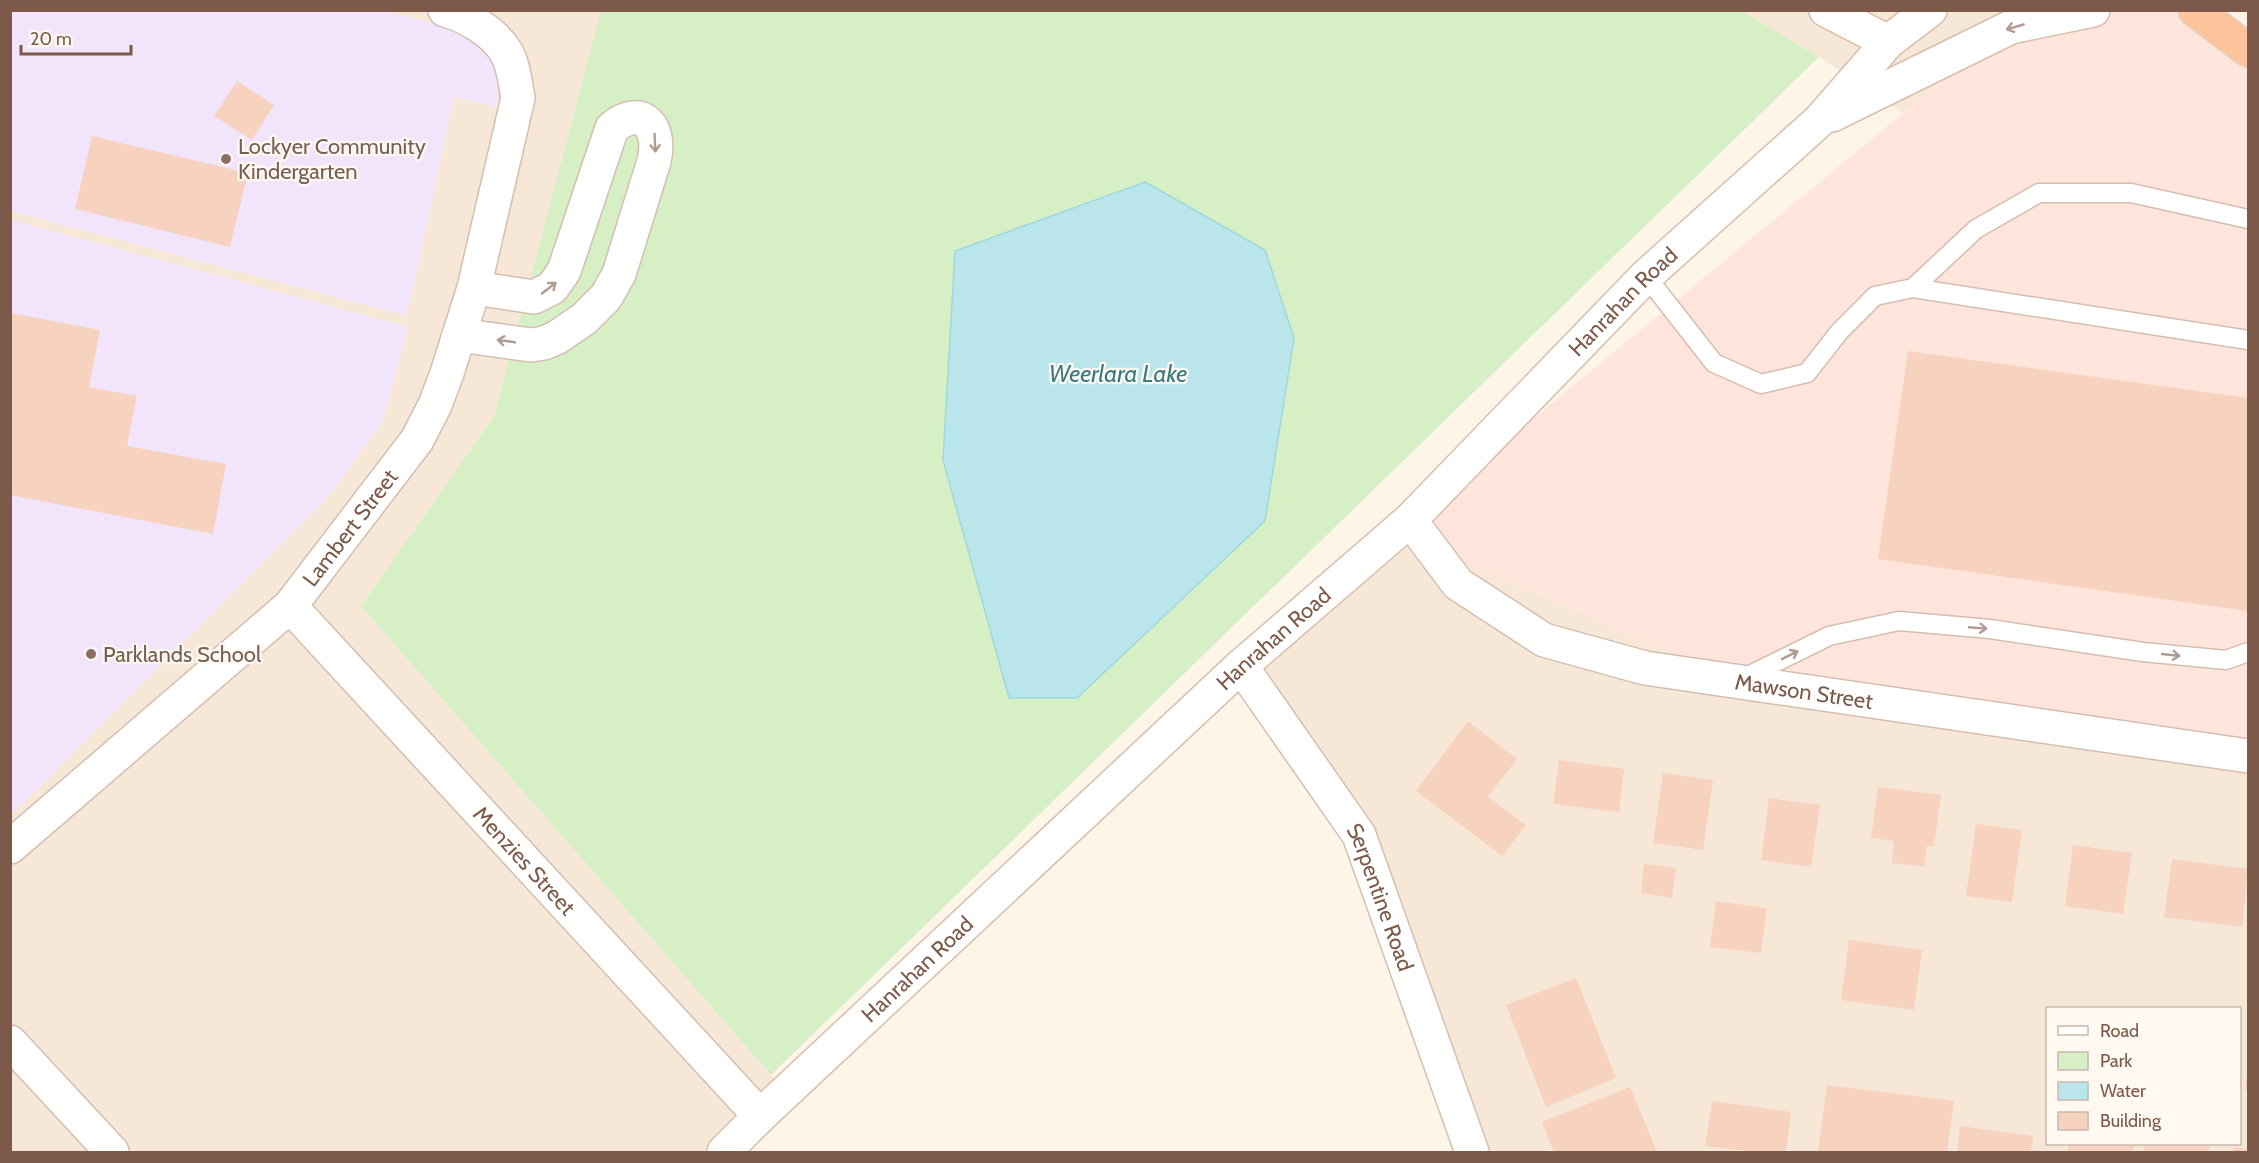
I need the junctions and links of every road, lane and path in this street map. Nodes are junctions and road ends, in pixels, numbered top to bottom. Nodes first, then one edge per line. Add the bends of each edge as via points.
1 (445, 10) edge
2 (1826, 10) edge
3 (1930, 10) edge
4 (2093, 10) edge
5 (2196, 10) edge
6 (1888, 42) junction
7 (2248, 50) edge
8 (1819, 121) junction
9 (2248, 219) edge
10 (1646, 276) junction
11 (474, 288) junction
12 (1913, 288) junction
13 (459, 335) junction
14 (2248, 340) edge
15 (1410, 520) junction
16 (290, 606) junction
17 (2248, 652) edge
18 (1241, 666) junction
19 (1737, 682) junction
20 (2248, 756) edge
21 (10, 847) edge
22 (10, 1042) edge
23 (760, 1116) junction
24 (112, 1152) edge
25 (724, 1152) edge
26 (1472, 1152) edge

1 - 11 street, Lambert Street via 490,33 506,52 518,98
2 - 6 street
3 - 6 street, Hanrahan Road
4 -> 8 street, Hanrahan Road via 2011,27
5 - 7 highway
6 - 8 street, Hanrahan Road
8 - 10 street, Hanrahan Road
9 - 12 lane via 2131,193 2039,193 1976,229
10 - 12 lane via 1714,363 1761,384 1807,373 1840,331 1875,296
10 - 15 street, Hanrahan Road
11 - 13 street, Lambert Street
11 -> 13 street via 534,297 552,288 564,271 612,128 630,117 644,120 654,129 658,145 654,161 619,274 606,297 584,319 544,343 531,345
12 - 14 lane
13 - 16 street, Lambert Street via 435,405 417,440
15 - 18 street, Hanrahan Road
15 - 19 street, Mawson Street via 1458,585 1544,640 1646,668
16 - 21 street, Lambert Street
16 - 23 street, Menzies Street
19 -> 17 lane via 1829,636 1899,621 2226,660
18 - 23 street, Hanrahan Road
18 - 26 street, Serpentine Road via 1359,835
19 - 20 street, Mawson Street
22 - 24 street
23 - 25 street, Hanrahan Road

